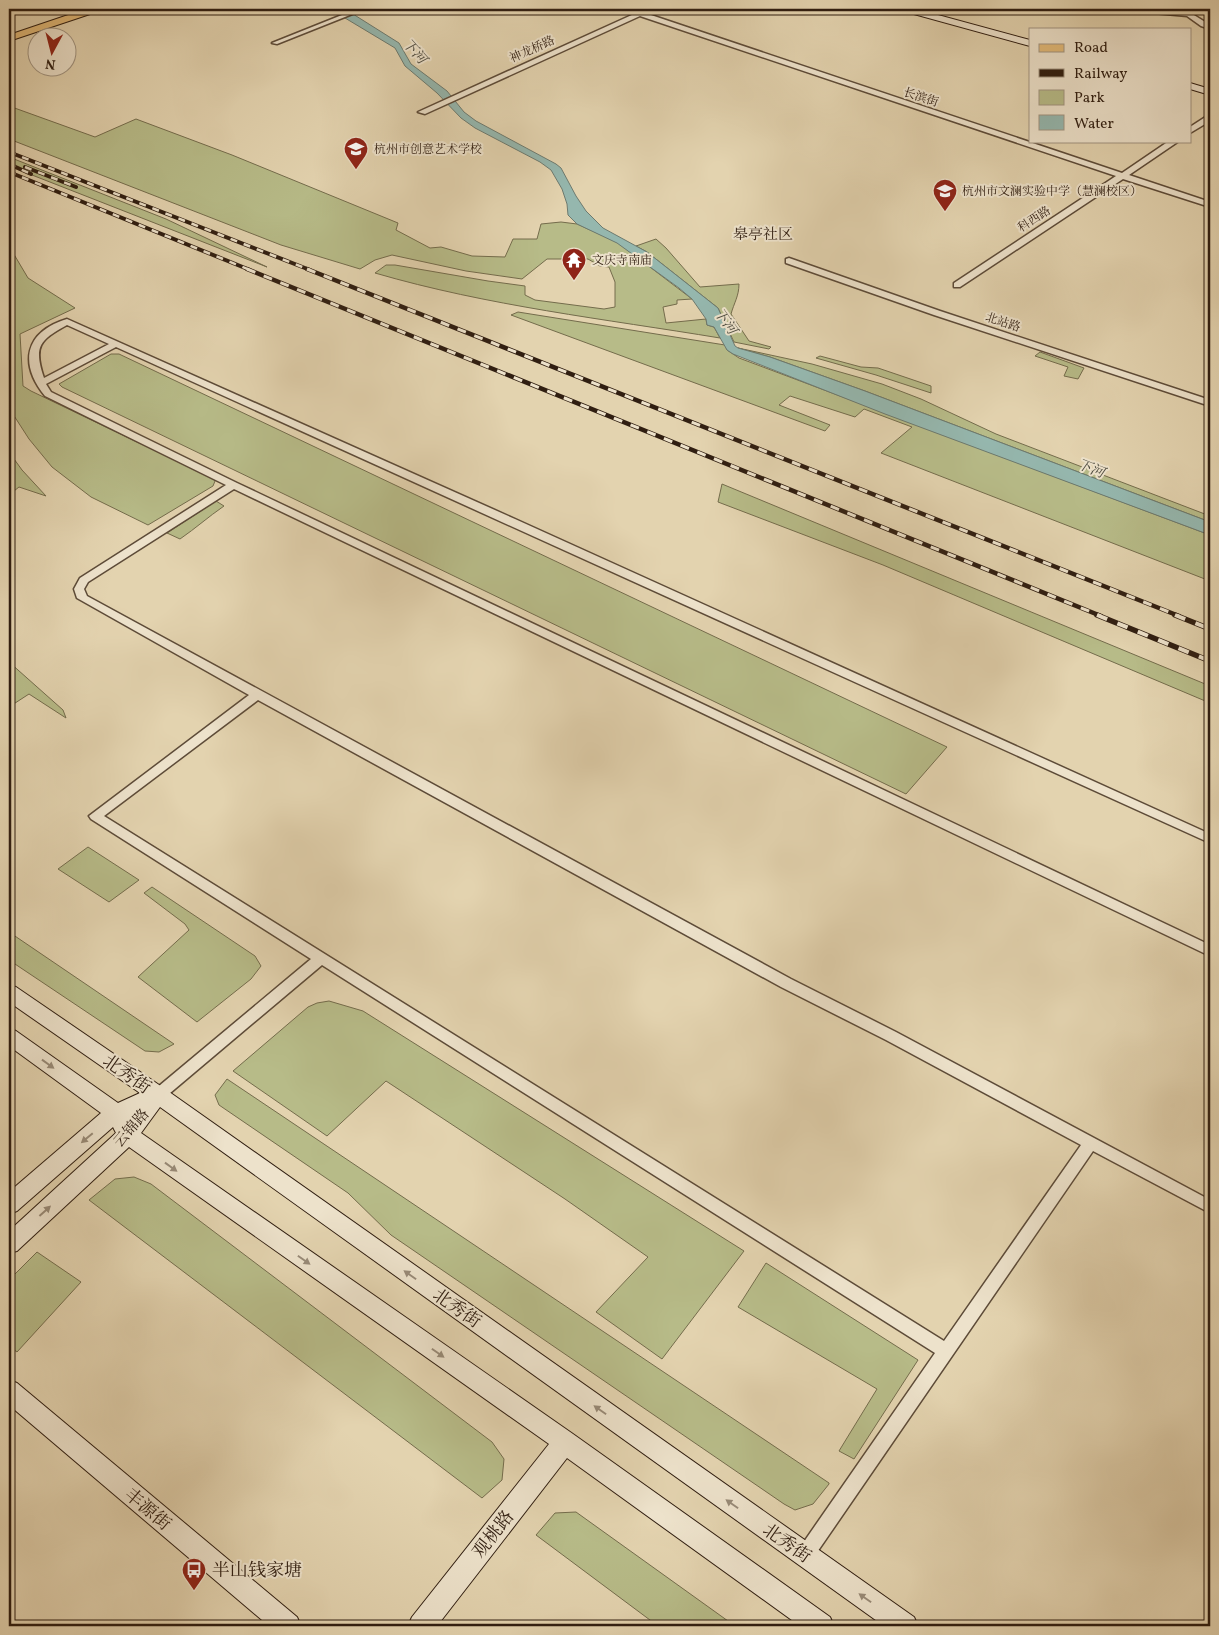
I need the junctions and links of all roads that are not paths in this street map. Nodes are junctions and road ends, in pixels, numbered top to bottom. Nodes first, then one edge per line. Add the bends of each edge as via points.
1 (71, 9) edge
2 (95, 9) edge
3 (361, 9) edge
4 (626, 9) edge
5 (651, 9) edge
6 (906, 9) edge
7 (927, 9) edge
8 (1131, 9) edge
9 (639, 14) junction
10 (1210, 27) edge
11 (9, 30) edge
12 (1029, 36) edge
13 (9, 38) edge
14 (275, 43) dead end
15 (1029, 43) edge
16 (1192, 87) edge
17 (1192, 92) edge
18 (1210, 92) edge
19 (1210, 97) edge
20 (422, 112) dead end
21 (1210, 118) edge
22 (1192, 130) edge
23 (1173, 142) edge
24 (1122, 176) junction
25 (1210, 205) edge
26 (789, 261) dead end
27 (957, 285) dead end
28 (116, 344) junction
29 (40, 383) junction
30 (1210, 403) edge
31 (233, 485) junction
32 (257, 695) junction
33 (1210, 839) edge
34 (1210, 951) edge
35 (321, 958) junction
36 (9, 992) edge
37 (9, 1036) edge
38 (158, 1095) junction
39 (116, 1113) junction
40 (128, 1135) junction
41 (1090, 1142) junction
42 (9, 1205) edge
43 (1210, 1207) edge
44 (9, 1244) edge
45 (945, 1350) junction
46 (9, 1391) edge
47 (565, 1442) junction
48 (805, 1555) junction
49 (288, 1626) edge
50 (421, 1626) edge
51 (821, 1626) edge
52 (904, 1626) edge

1 - 11 main road
2 - 13 main road
3 - 14 street
4 - 9 street, 长滨街
5 - 9 street, 神龙桥路
6 - 15 main road
7 - 12 main road
8 - 10 street via 1189,14
9 - 20 street, 神龙桥路
9 - 24 street, 长滨街
16 - 18 main road
17 - 19 main road
21 - 22 street
23 - 24 street, 科西路
24 - 25 street, 长滨街
24 - 27 street, 科西路
26 - 30 street, 北站路
28 - 29 street
28 - 29 street via 67,322 34,344 31,355
28 - 33 street
29 - 31 street via 48,394
31 - 32 street via 84,580 79,589 82,598
31 - 34 street
32 - 35 street via 95,816
32 - 41 street via 786,983
35 - 38 street
35 - 45 street
36 - 38 main road, 北秀街
37 -> 39 main road
38 - 39 main road, 云锦路
38 - 40 main road, 云锦路
48 -> 38 main road, 北秀街
39 - 40 main road
39 -> 42 main road, 云锦路
44 -> 40 main road, 云锦路
40 -> 47 main road
41 - 43 street
41 - 45 street
45 - 48 street
46 - 49 main road, 丰源街
47 - 50 main road, 观桃路
47 - 51 main road
52 -> 48 main road, 北秀街

